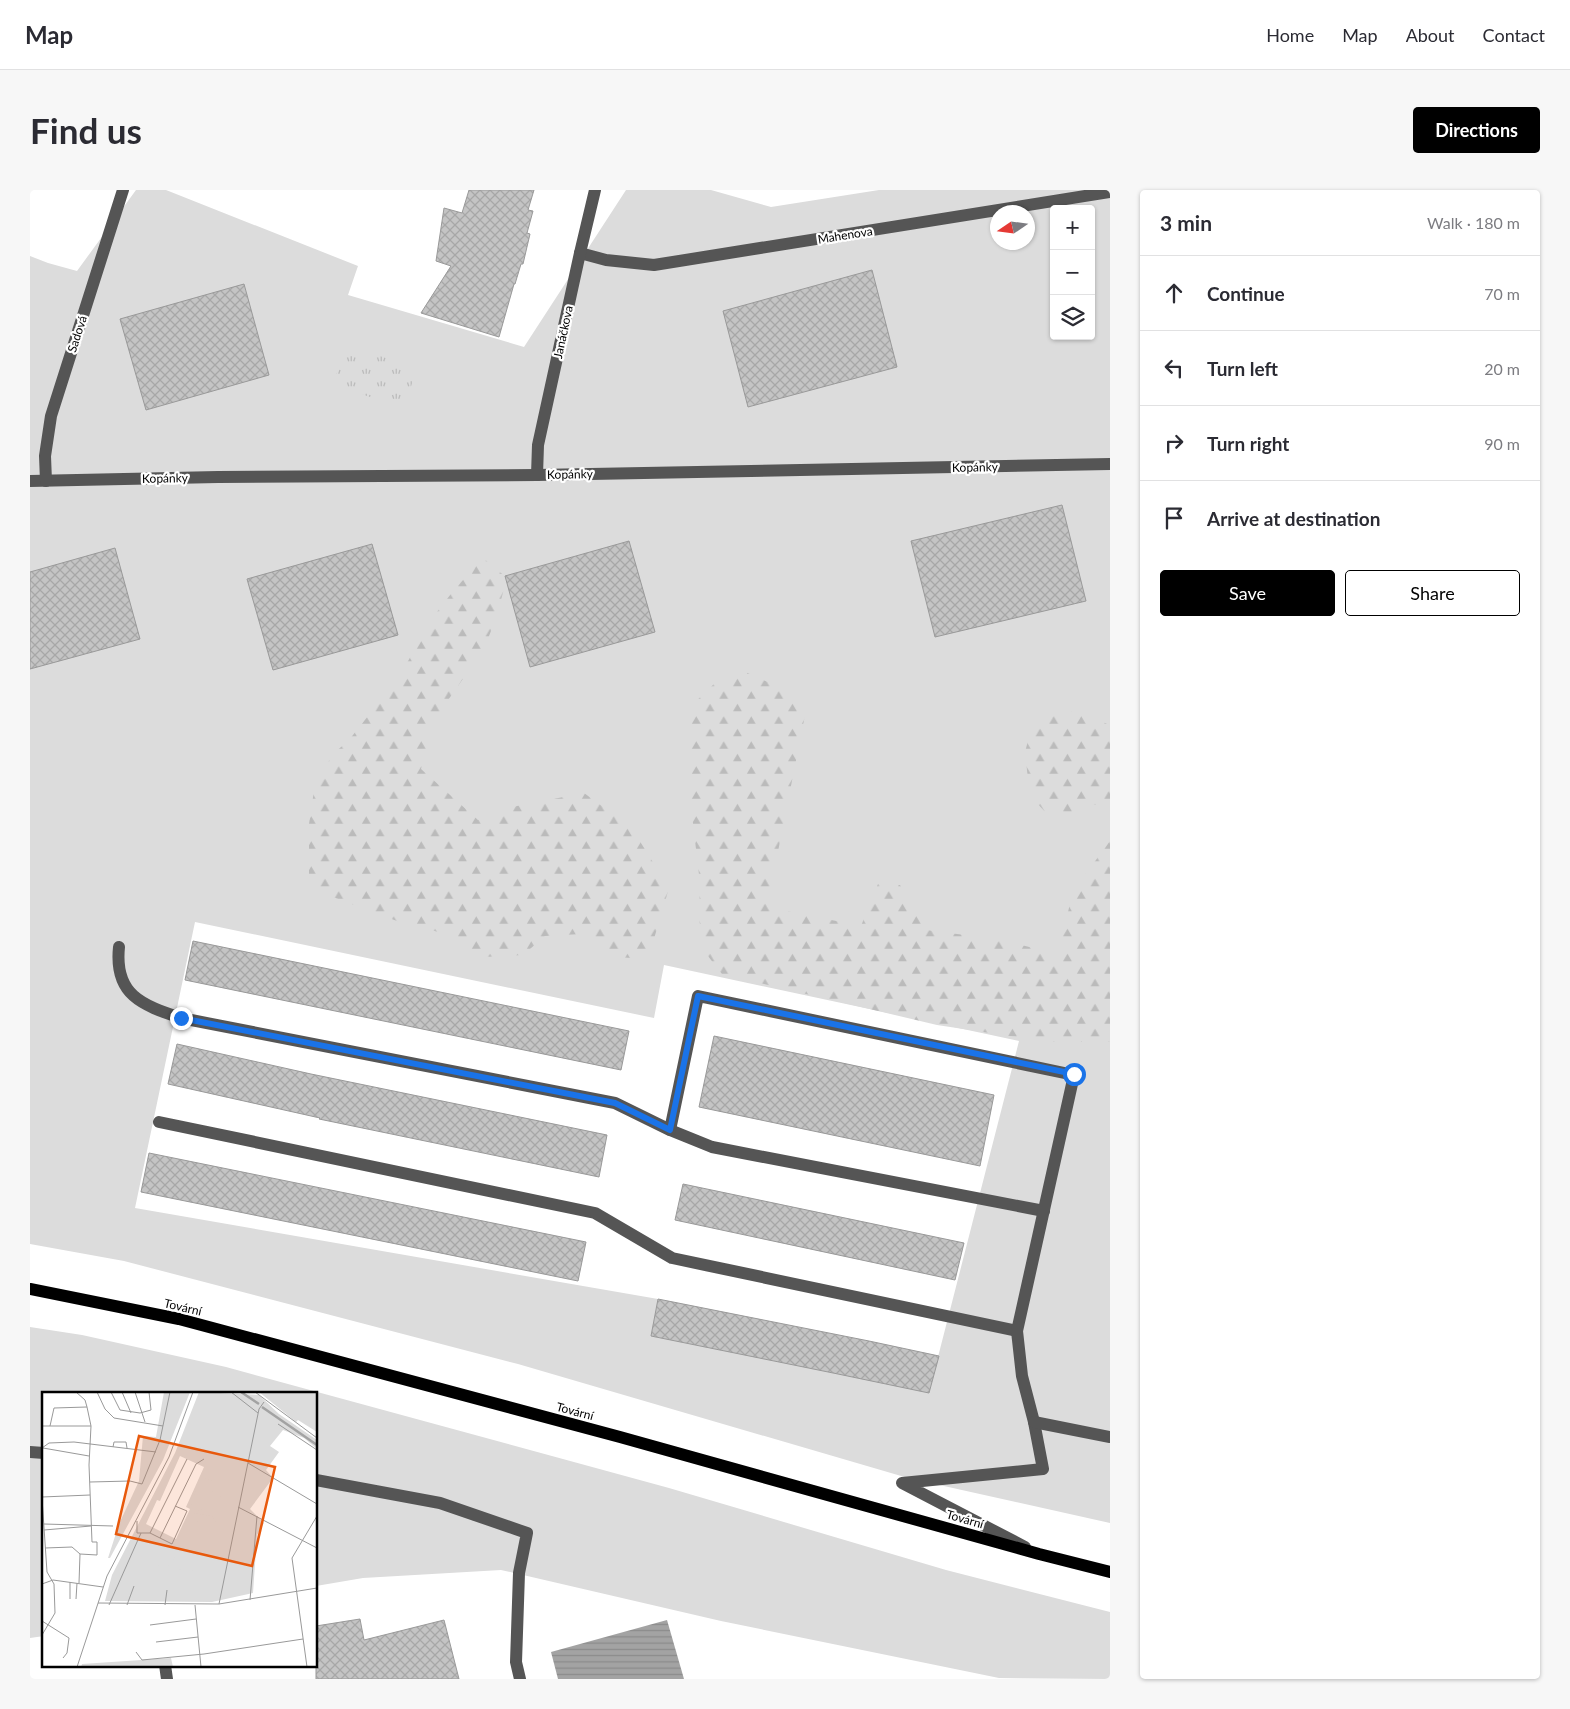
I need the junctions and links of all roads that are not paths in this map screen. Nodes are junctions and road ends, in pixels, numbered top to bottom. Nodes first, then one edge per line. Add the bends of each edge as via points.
1 (124, 190) edge
2 (595, 190) edge
3 (1110, 192) edge
4 (580, 253) junction
5 (1110, 464) edge
6 (537, 475) junction
7 (30, 481) edge
8 (46, 481) junction
9 (119, 947) dead end
10 (159, 1122) dead end
11 (670, 1130) junction
12 (1044, 1211) junction
13 (30, 1289) edge
14 (1017, 1330) junction
15 (1034, 1422) junction
16 (1110, 1437) edge
17 (318, 1480) edge
18 (1039, 1554) junction
19 (1110, 1572) edge
20 (165, 1666) edge
21 (167, 1679) edge
22 (520, 1679) edge

1 - 8 street, Sadová via 51,416 45,456
2 - 4 street, Janáčkova
3 - 4 street, Mahenova via 654,265 606,260
4 - 6 street, Janáčkova via 538,445
5 - 6 street, Kopánky
6 - 8 street, Kopánky
7 - 8 street, Kopánky
9 - 11 street via 120,970 128,991 151,1008 181,1018 615,1103
10 - 14 street via 595,1213 672,1258
11 - 12 street via 712,1147
11 - 12 street via 698,996 1074,1074
12 - 14 street
13 - 18 main road, Tovární via 179,1319
14 - 15 street via 1022,1376
15 - 16 street
15 - 18 street via 1043,1469 902,1483
17 - 22 street via 440,1503 527,1533 519,1573 516,1662
18 - 19 main road, Tovární
20 - 21 street

